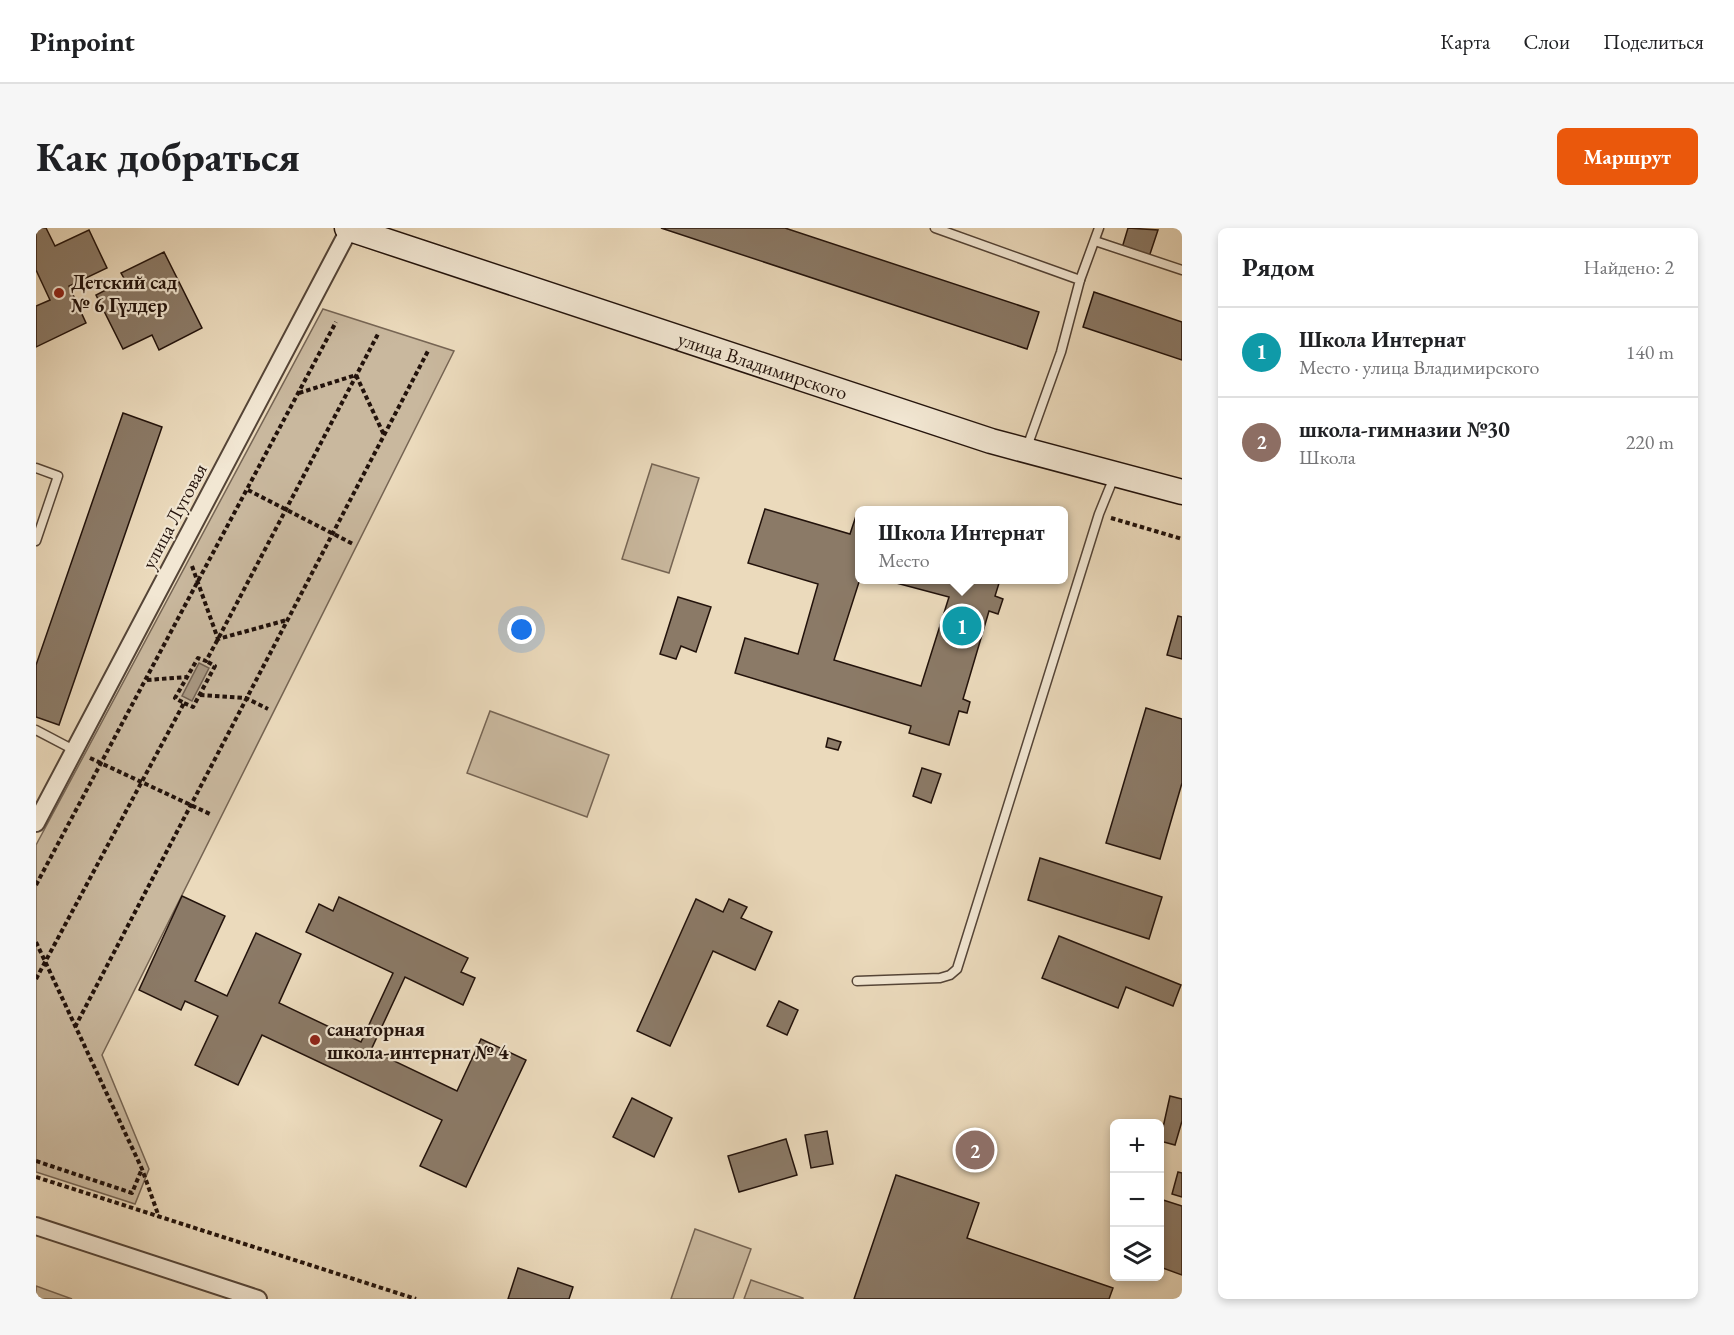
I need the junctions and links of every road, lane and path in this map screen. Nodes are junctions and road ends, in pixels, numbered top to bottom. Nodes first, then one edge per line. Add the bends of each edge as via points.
1 (348, 228) edge
2 (935, 228) edge
3 (1099, 228) edge
4 (1095, 241) junction
5 (1182, 270) edge
6 (1080, 280) junction
7 (336, 321) dead end
8 (378, 334) dead end
9 (428, 351) dead end
10 (356, 375) junction
11 (298, 393) junction
12 (384, 435) junction
13 (1026, 450) junction
14 (36, 468) edge
15 (1116, 474) junction
16 (248, 490) junction
17 (1182, 492) edge
18 (286, 510) junction
19 (1098, 514) junction
20 (333, 534) junction
21 (1182, 539) edge
22 (36, 541) edge
23 (353, 544) dead end
24 (192, 566) dead end
25 (198, 583) junction
26 (288, 620) junction
27 (218, 639) junction
28 (206, 661) junction
29 (187, 677) junction
30 (146, 680) junction
31 (200, 695) junction
32 (246, 698) junction
33 (184, 703) junction
34 (268, 709) dead end
35 (36, 730) edge
36 (82, 754) junction
37 (101, 763) junction
38 (141, 782) junction
39 (191, 805) junction
40 (210, 814) dead end
41 (36, 824) edge
42 (36, 885) edge
43 (36, 942) edge
44 (45, 962) junction
45 (36, 979) edge
46 (857, 981) dead end
47 (75, 1027) junction
48 (36, 1161) edge
49 (142, 1169) junction
50 (36, 1177) edge
51 (159, 1217) junction
52 (36, 1226) edge
53 (258, 1299) edge
54 (416, 1299) edge

1 - 13 street, улица Владимирского
1 - 36 street, улица Луговая
2 - 6 lane
3 - 4 lane
4 - 5 lane
4 - 6 lane
6 - 13 lane via 1061,352
7 - 11 path
8 - 10 path
9 - 12 path
10 - 11 path
10 - 12 path
10 - 18 path
11 - 16 path
12 - 20 path
13 - 15 street, улица Владимирского
14 - 22 lane via 58,476
15 - 17 street, улица Владимирского
15 - 19 lane
16 - 18 path
16 - 25 path
18 - 20 path
18 - 27 path
19 - 21 path
19 - 46 lane via 957,969 940,978
20 - 23 path
20 - 26 path
24 - 25 path
25 - 27 path
25 - 30 path
26 - 27 path
26 - 32 path
27 - 28 path
28 - 29 path via 198,658
28 - 31 path via 215,666
29 - 30 path
29 - 33 path via 175,698
30 - 37 path
31 - 32 path
31 - 33 path via 193,707
32 - 34 path
32 - 39 path
33 - 38 path
35 - 36 lane
36 - 37 path
36 - 41 street, улица Луговая
37 - 38 path
37 - 42 path
38 - 39 path
38 - 44 path
39 - 40 path
39 - 47 path
43 - 44 path
44 - 45 path
44 - 47 path
47 - 49 path
48 - 49 path via 132,1193
49 - 51 path
50 - 51 path
51 - 54 path
52 - 53 street

